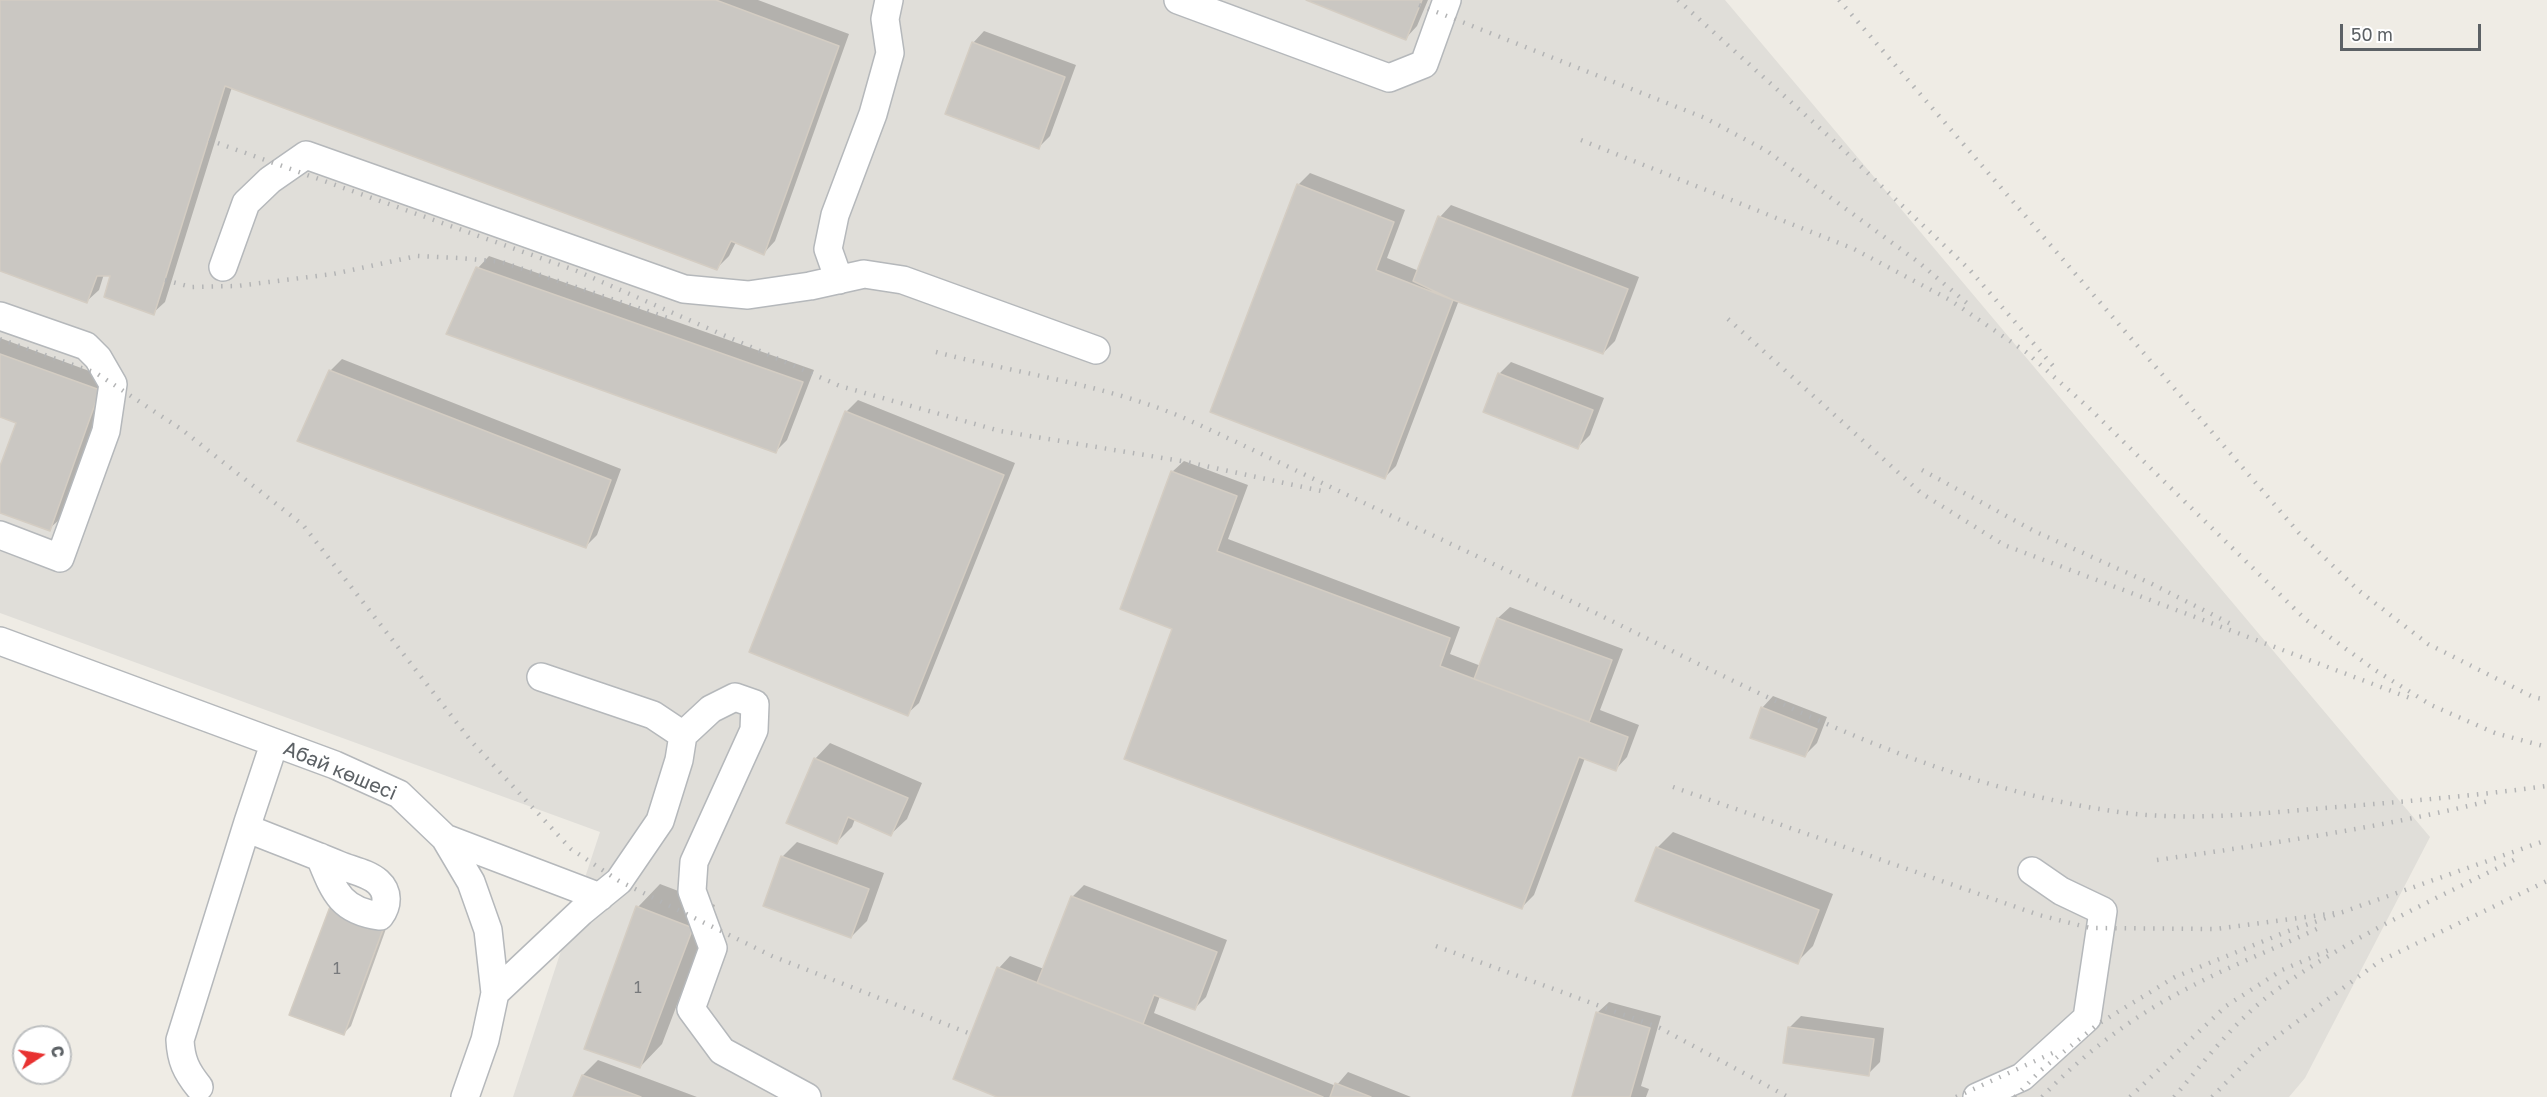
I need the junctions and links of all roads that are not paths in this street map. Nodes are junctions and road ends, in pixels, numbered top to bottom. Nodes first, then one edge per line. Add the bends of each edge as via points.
1 (890, 0) edge
2 (1178, 0) edge
3 (1447, 0) edge
4 (223, 267) dead end
5 (839, 280) junction
6 (0, 316) edge
7 (1096, 350) dead end
8 (0, 535) edge
9 (0, 641) edge
10 (0, 660) edge
11 (541, 677) dead end
12 (683, 735) junction
13 (270, 756) junction
14 (248, 822) junction
15 (445, 838) junction
16 (320, 857) dead end
17 (2032, 871) dead end
18 (600, 897) junction
19 (495, 993) junction
20 (199, 1087) dead end
21 (450, 1097) edge
22 (465, 1097) edge
23 (807, 1097) edge
24 (1977, 1097) edge

1 - 5 street via 885,19 890,53 873,114 835,215 828,249
2 - 3 street via 1389,78 1424,64
4 - 5 street via 246,203 306,155 684,289 748,294
5 - 7 street via 864,274 903,280
6 - 8 street via 86,346 113,384 106,431 60,558
9 - 15 street, Абай көшесі via 335,765 399,794
10 - 13 street, Абай көшесі
11 - 12 street via 653,715
12 - 18 street via 660,820 619,881
12 - 23 street via 711,709 735,697 755,704 754,730 694,862 692,891 712,948 692,1009 722,1052
13 - 14 street
13 - 21 street, Абай көшесі via 361,789 395,808 440,856 477,937 480,1010
14 - 16 street via 251,830
14 - 20 street via 180,1040 187,1072
15 - 18 street
15 - 19 street, Абай көшесі via 471,882 488,930
17 - 24 street via 2061,891 2103,911 2087,1018 2022,1077
18 - 19 street
19 - 22 street, Абай көшесі via 485,1040

